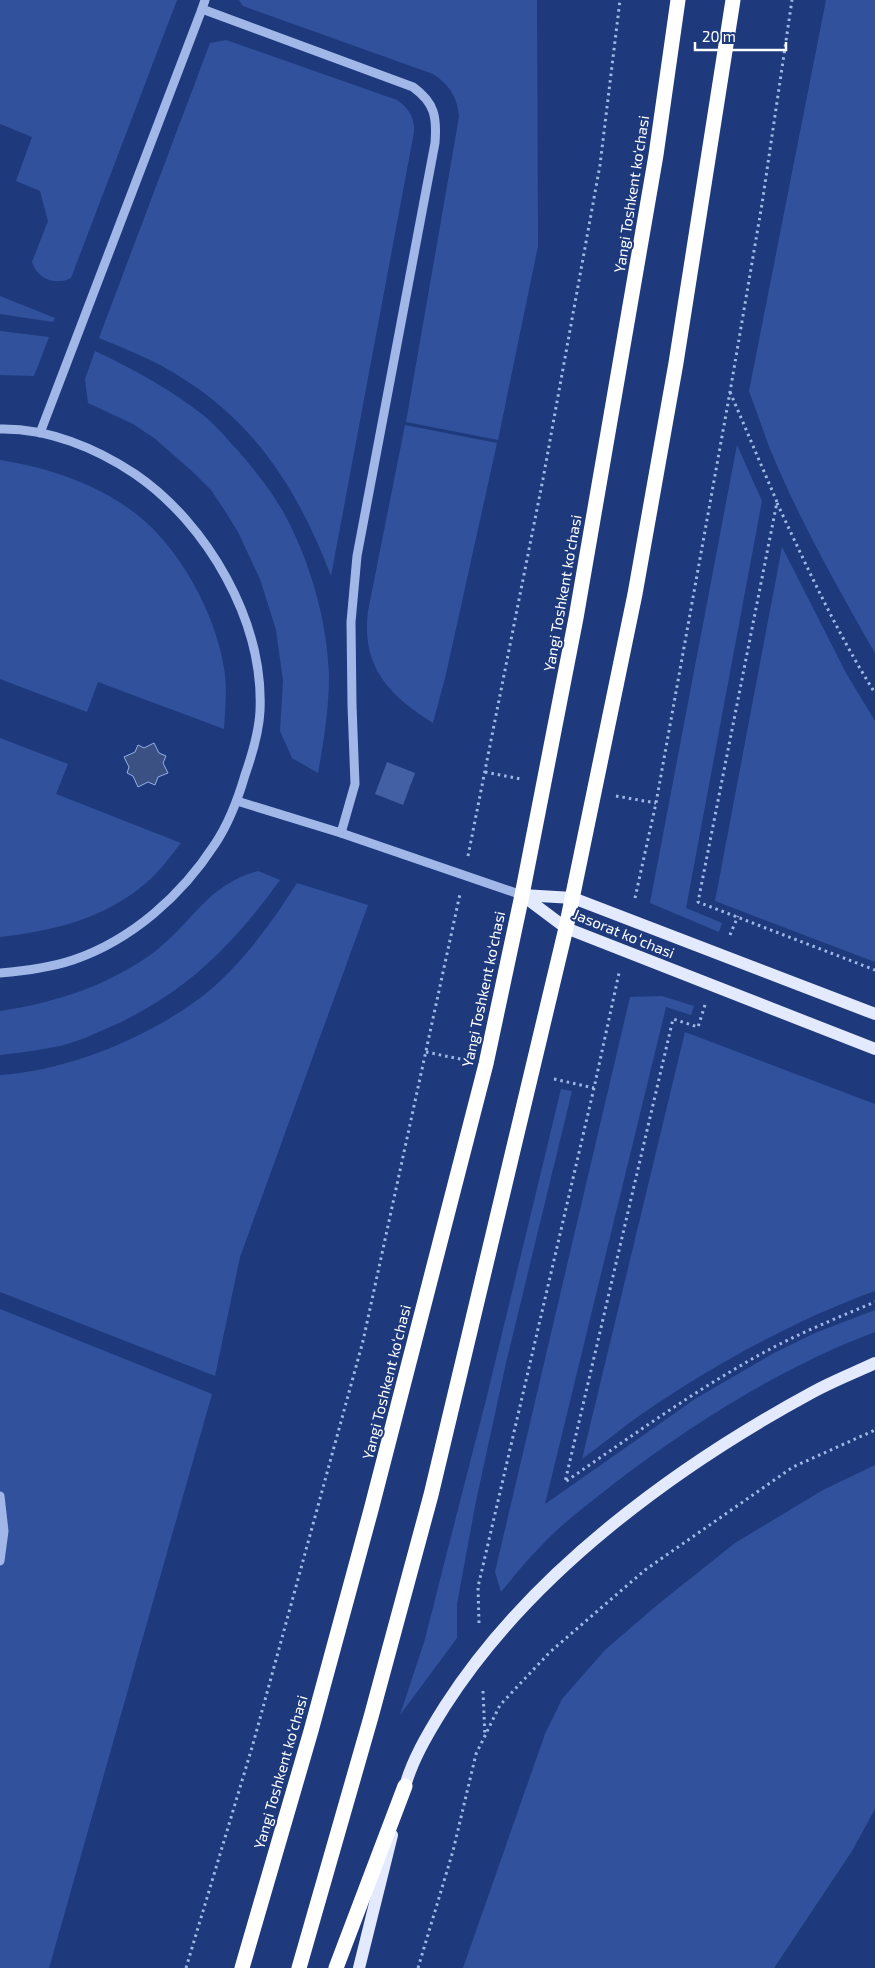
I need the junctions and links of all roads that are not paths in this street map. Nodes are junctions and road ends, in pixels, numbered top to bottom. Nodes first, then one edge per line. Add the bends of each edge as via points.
1 (678, 0) edge
2 (733, 0) edge
3 (204, 4) edge
4 (0, 429) edge
5 (40, 432) junction
6 (237, 801) junction
7 (341, 833) junction
8 (522, 895) junction
9 (572, 898) junction
10 (566, 928) junction
11 (0, 973) edge
12 (875, 1014) edge
13 (875, 1049) edge
14 (875, 1363) edge
15 (0, 1496) edge
16 (0, 1561) edge
17 (405, 1786) junction
18 (308, 1936) junction
19 (242, 1968) edge
20 (299, 1968) edge
21 (304, 1968) edge
22 (336, 1968) edge
23 (359, 1968) edge

1 - 8 highway, Yangi Toshkent ko‘chasi via 656,155 615,397
2 - 9 highway via 676,363 640,565
3 - 5 lane
3 - 7 lane via 413,88 429,103 436,117 435,143 357,556 351,622 356,784
4 - 5 lane
5 - 6 lane via 73,441 116,461 155,488 184,517 210,551 232,590 251,632 259,671 260,704 252,757
6 - 7 lane
6 - 11 lane via 216,843 194,873 153,915 115,941 74,960 32,970
7 - 8 lane
8 - 9 main road, Jasorat koʻchasi
8 - 10 main road, Jasorat koʻchasi
8 - 19 highway, Yangi Toshkent ko‘chasi via 486,1064 374,1500
9 - 10 highway
9 - 12 main road, Jasorat koʻchasi
10 - 13 main road, Jasorat koʻchasi
10 - 18 highway via 430,1495
14 - 17 main road via 814,1391 751,1428 648,1497 571,1560 481,1656 434,1725
15 - 16 lane via 4,1531
17 - 22 highway
17 - 23 main road
18 - 20 highway
18 - 21 highway

